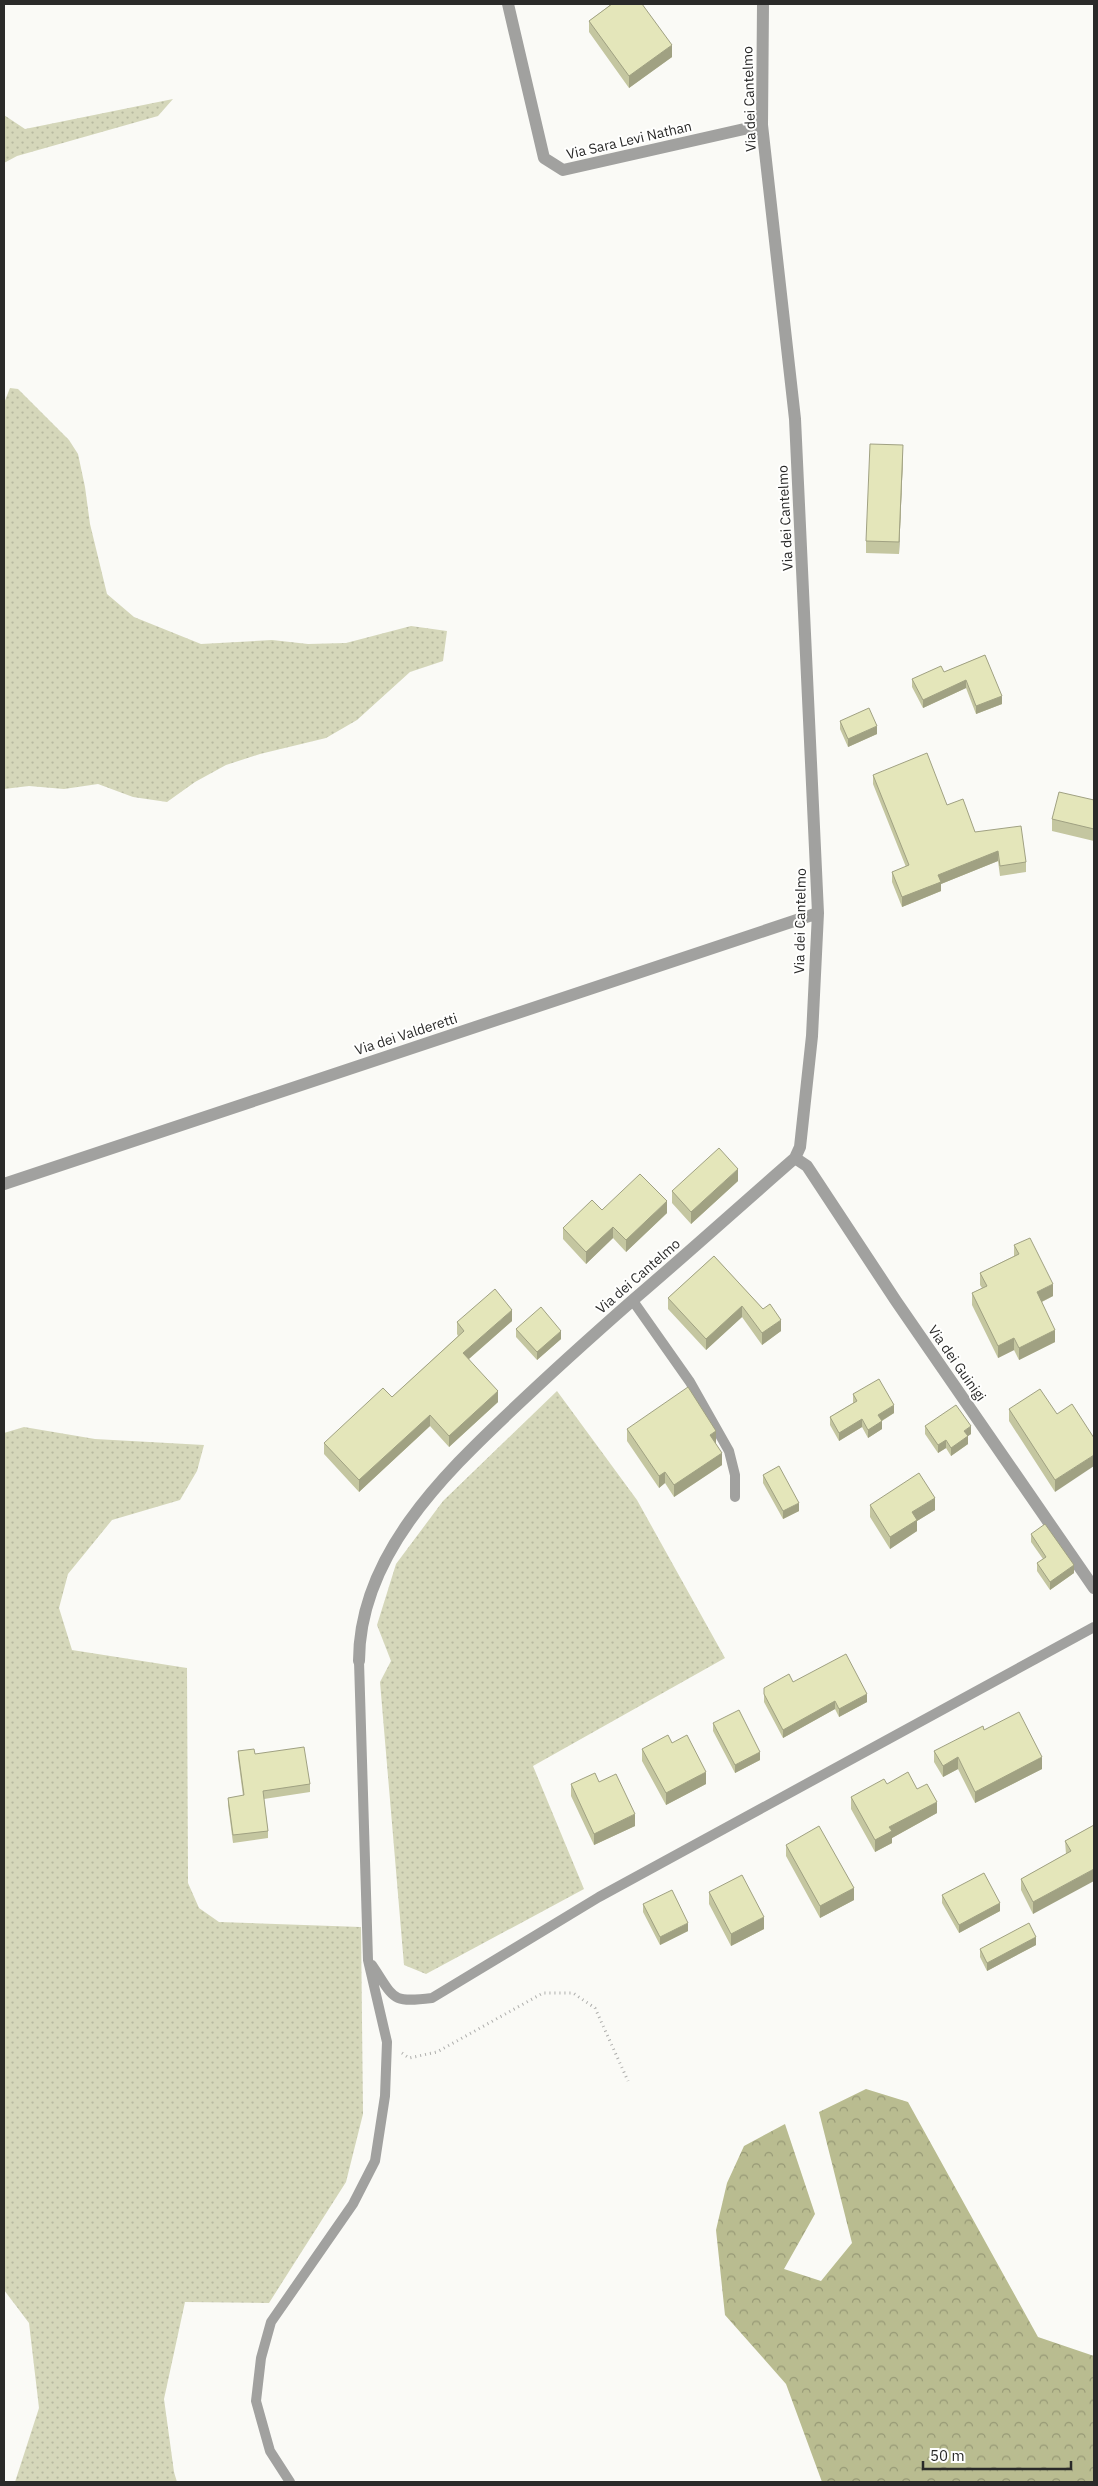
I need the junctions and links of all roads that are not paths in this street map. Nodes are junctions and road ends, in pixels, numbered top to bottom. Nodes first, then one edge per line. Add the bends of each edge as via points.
1 (508, 4) edge
2 (763, 4) edge
3 (762, 125) junction
4 (818, 913) junction
5 (795, 1158) junction
6 (4, 1184) edge
7 (633, 1301) junction
8 (735, 1497) dead end
9 (1094, 1588) edge
10 (1094, 1627) edge
11 (359, 1661) joint
12 (368, 1960) junction
13 (290, 2482) edge

1 - 3 street, Via Sara Levi Nathan via 544,158 563,170
2 - 3 street, Via dei Cantelmo
3 - 4 street, Via dei Cantelmo via 795,419
4 - 5 street, Via dei Cantelmo via 812,1036 800,1148
4 - 6 street, Via dei Valderetti
5 - 7 street, Via dei Cantelmo
5 - 9 street, Via dei Guinigi via 807,1166
7 - 8 lane via 690,1382 729,1451 736,1475
7 - 11 street, Via dei Cantelmo via 568,1356 467,1452 434,1489 378,1575 359,1637
10 - 12 lane via 599,1897 432,1998 405,2001 394,1997
11 - 12 lane
12 - 13 lane via 387,2042 385,2096 375,2161 353,2204 270,2322 261,2358 256,2401 270,2451

